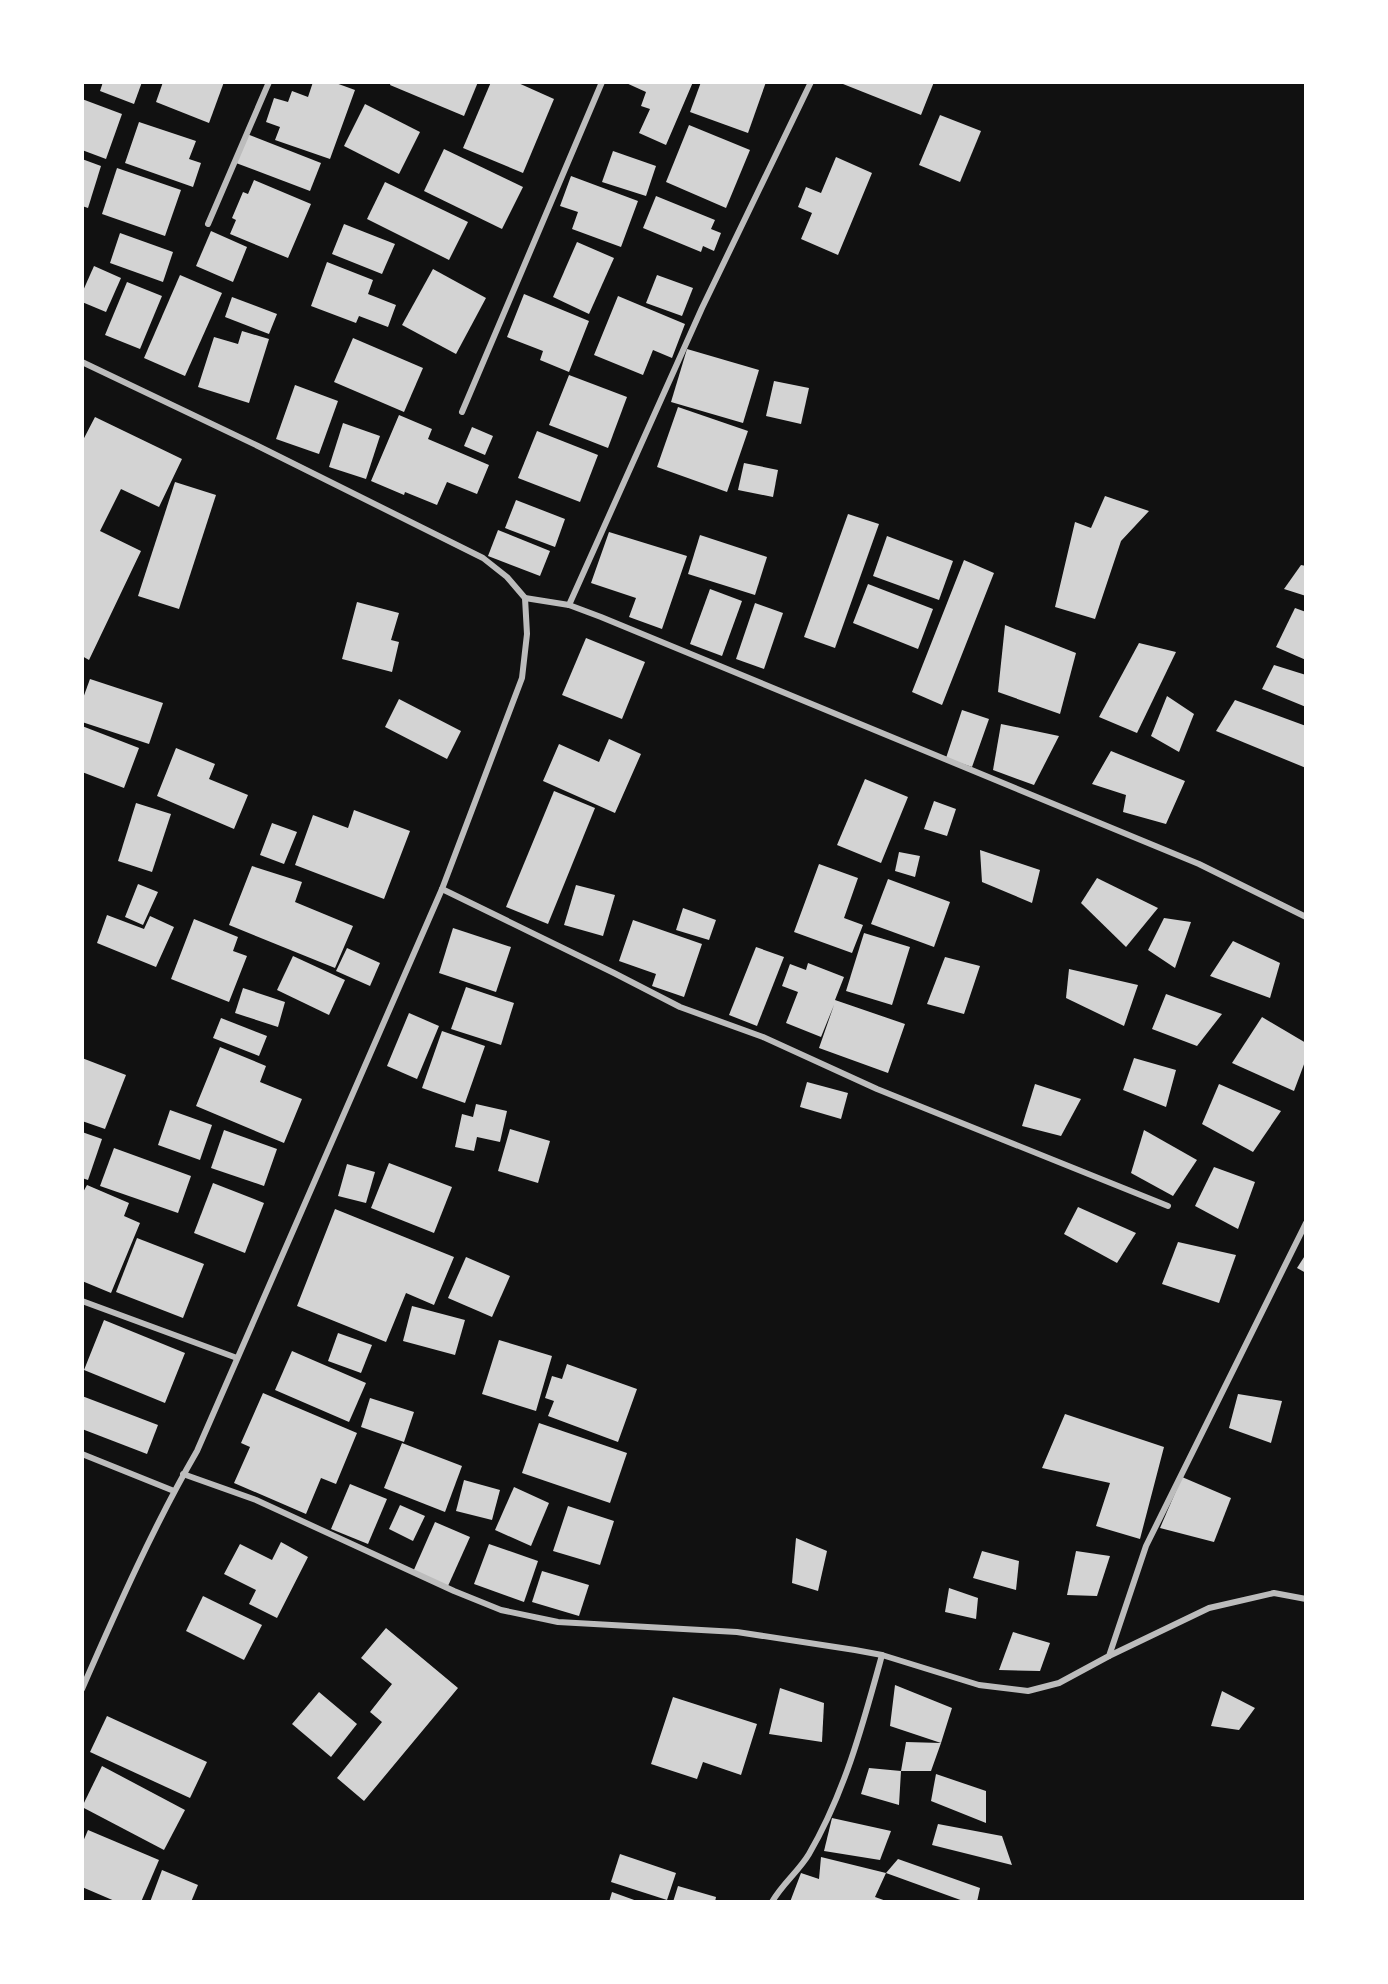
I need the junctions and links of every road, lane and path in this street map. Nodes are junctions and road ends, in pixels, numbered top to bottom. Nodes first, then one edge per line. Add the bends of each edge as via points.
1 (269, 82) edge
2 (602, 82) edge
3 (811, 82) edge
4 (208, 224) dead end
5 (82, 362) edge
6 (462, 412) dead end
7 (525, 598) junction
8 (569, 605) junction
9 (442, 889) junction
10 (1305, 917) edge
11 (1168, 1206) dead end
12 (1305, 1224) edge
13 (82, 1301) edge
14 (237, 1358) junction
15 (82, 1454) edge
16 (183, 1474) junction
17 (174, 1491) junction
18 (1305, 1599) edge
19 (882, 1655) junction
20 (1109, 1656) junction
21 (82, 1689) edge
22 (772, 1902) edge

1 - 4 street
2 - 6 street
3 - 8 street via 702,308
5 - 7 street via 483,558
7 - 8 street
7 - 9 street via 527,634 522,678
8 - 10 street via 1199,864
9 - 11 street via 680,1007 763,1037 877,1089
9 - 14 street
12 - 20 street via 1146,1546
13 - 14 street
14 - 16 street
15 - 17 street
16 - 17 street
16 - 19 street via 256,1500 501,1610 558,1622 737,1632
17 - 21 street
18 - 20 street via 1274,1593 1209,1608
19 - 20 street via 979,1684 1028,1690 1059,1683
19 - 22 street via 855,1753 830,1815 807,1856

